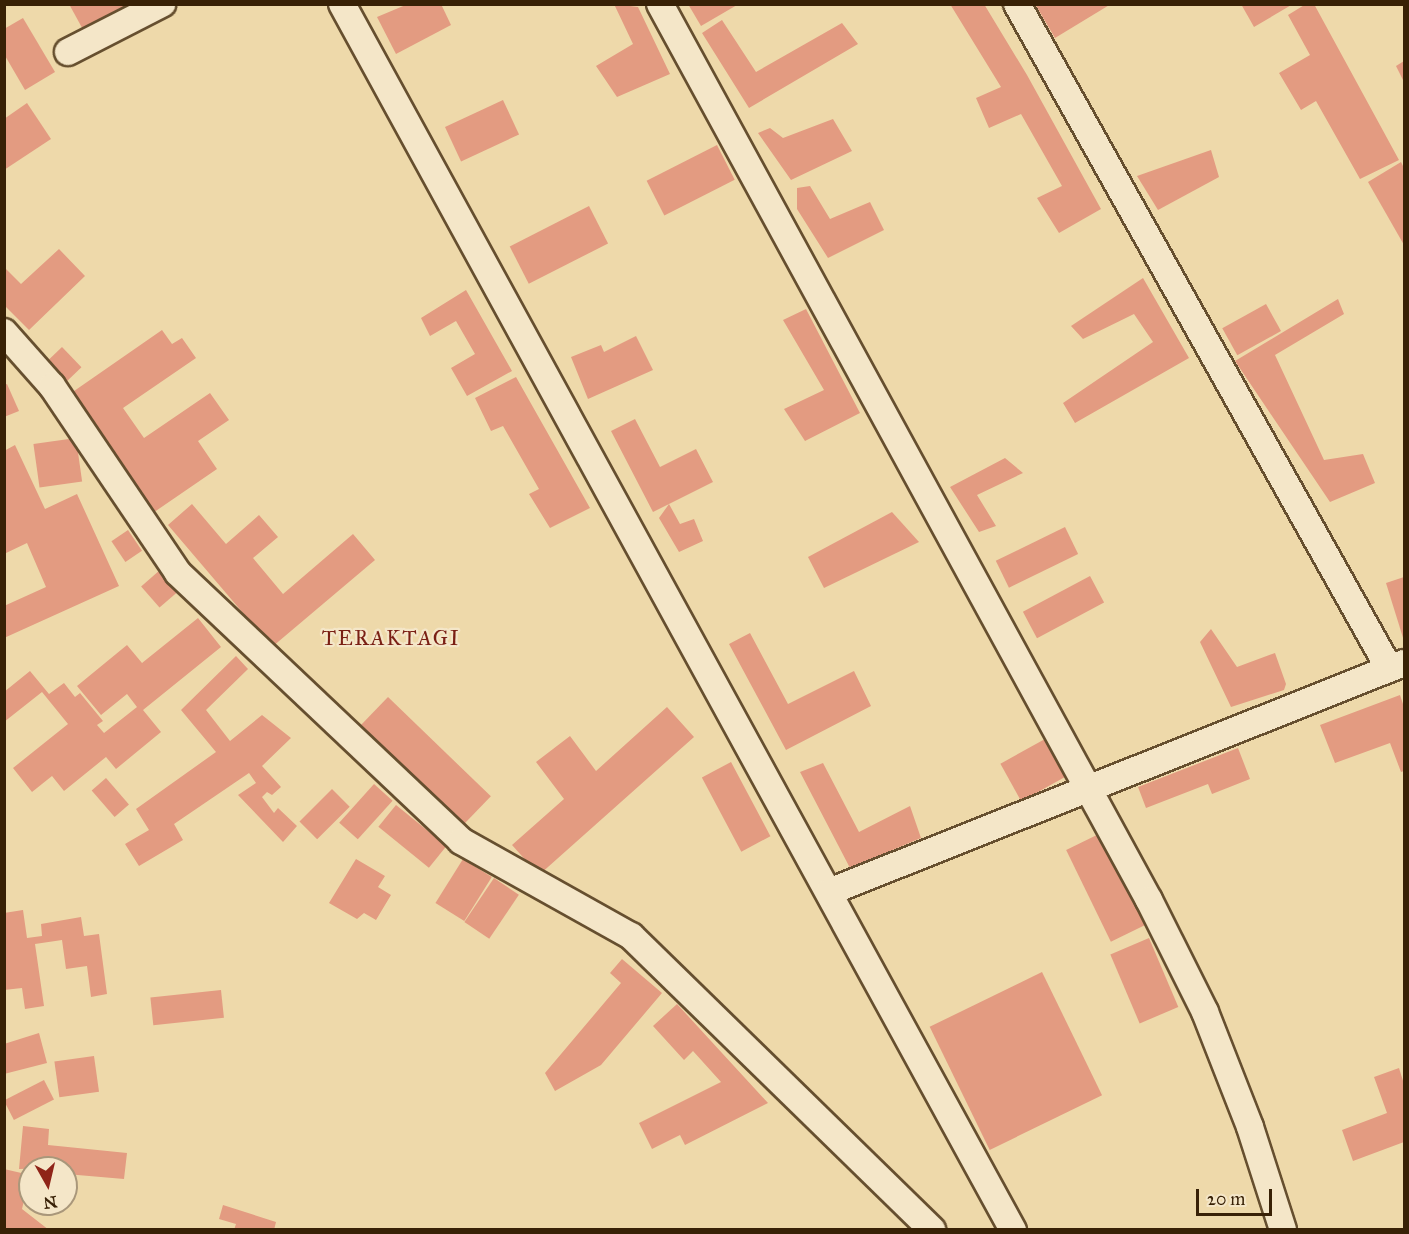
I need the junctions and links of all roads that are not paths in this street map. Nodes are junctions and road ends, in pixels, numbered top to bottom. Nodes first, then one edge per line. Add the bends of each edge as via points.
1 (162, 4) edge
2 (342, 4) edge
3 (660, 4) edge
4 (1017, 4) edge
5 (68, 52) dead end
6 (4, 332) edge
7 (1397, 665) edge
8 (1090, 788) junction
9 (829, 892) junction
10 (932, 1230) edge
11 (1013, 1230) edge
12 (1283, 1230) edge

1 - 5 street
2 - 9 street
3 - 8 street
4 - 7 street
6 - 10 street via 52,386 178,573 461,841 631,936
7 - 8 street
8 - 9 street
8 - 12 street via 1205,1012 1250,1126
9 - 11 street

